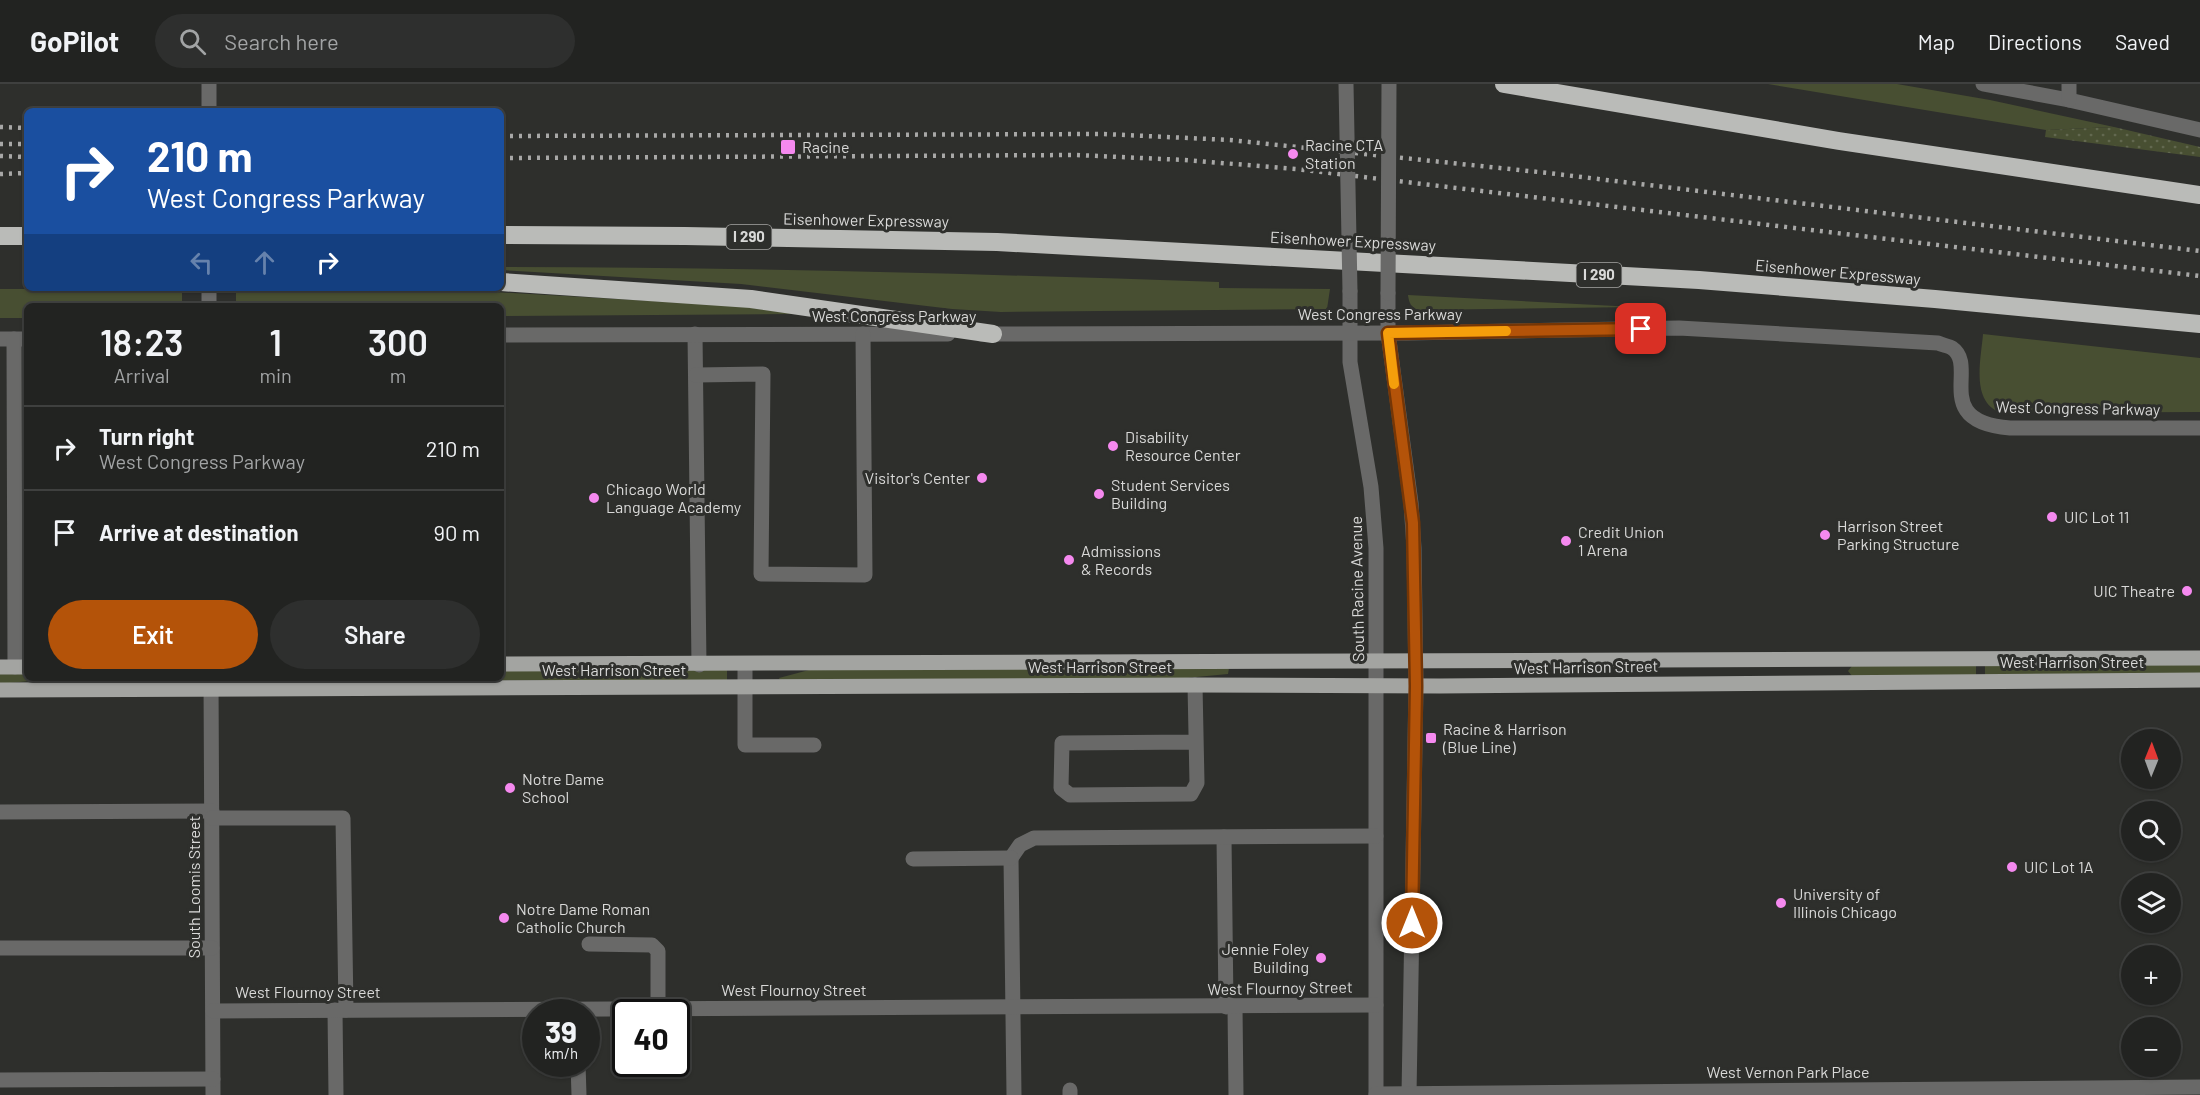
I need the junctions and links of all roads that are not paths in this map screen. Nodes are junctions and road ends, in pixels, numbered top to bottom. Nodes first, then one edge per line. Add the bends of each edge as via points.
1 (209, 84) edge
2 (1346, 84) edge
3 (1389, 84) edge
4 (1504, 84) edge
5 (1983, 84) edge
6 (2069, 84) edge
7 (2069, 100) junction
8 (209, 108) edge
9 (2200, 130) edge
10 (2200, 195) edge
11 (504, 235) edge
12 (0, 236) edge
13 (24, 236) edge
14 (504, 282) edge
15 (2200, 324) edge
16 (1349, 332) junction
17 (1388, 333) junction
18 (696, 334) junction
19 (863, 334) junction
20 (993, 334) junction
21 (504, 335) edge
22 (14, 339) edge
23 (696, 375) junction
24 (2200, 428) edge
25 (2200, 658) edge
26 (1416, 661) junction
27 (1376, 662) junction
28 (504, 664) edge
29 (745, 664) junction
30 (699, 665) junction
31 (14, 667) edge
32 (2200, 680) edge
33 (212, 684) edge
34 (1195, 685) junction
35 (1376, 685) junction
36 (1416, 686) junction
37 (745, 687) junction
38 (0, 690) edge
39 (1196, 742) junction
40 (814, 745) dead end
41 (0, 812) edge
42 (212, 815) junction
43 (1376, 836) junction
44 (1224, 837) junction
45 (1011, 858) junction
46 (913, 859) dead end
47 (589, 944) dead end
48 (0, 948) edge
49 (212, 948) junction
50 (658, 999) edge
51 (1376, 1005) junction
52 (1231, 1007) junction
53 (690, 1008) edge
54 (1013, 1008) junction
55 (340, 1010) junction
56 (213, 1011) junction
57 (522, 1011) edge
58 (578, 1077) edge
59 (0, 1080) edge
60 (213, 1087) edge
61 (2200, 1087) edge
62 (1603, 1093) edge
63 (1376, 1094) edge
64 (1409, 1094) edge
65 (336, 1095) edge
66 (579, 1095) edge
67 (1014, 1095) edge
68 (1236, 1095) edge

1 - 8 street
2 - 16 street, South Racine Avenue, bridge
3 - 17 street, bridge
4 - 10 highway via 1851,143
5 - 7 street
6 - 7 street
7 - 9 street
11 - 15 highway, Eisenhower Expressway / I 290 via 1032,244 1699,280
12 - 13 highway
14 - 20 highway via 751,299
16 - 17 street, West Congress Parkway
16 - 20 street, West Congress Parkway
16 - 27 street, South Racine Avenue via 1350,362 1375,525
17 - 24 street, West Congress Parkway via 1679,328 1938,343 1953,348 1960,360 1961,398 1968,412 1985,425
17 - 26 street via 1413,523
18 - 19 street, West Congress Parkway
18 - 21 street, West Congress Parkway
18 - 23 street
19 - 20 street, West Congress Parkway
19 - 23 street via 865,575 761,574 763,374
22 - 31 street
23 - 30 street
25 - 26 main road, West Harrison Street
26 - 27 main road, West Harrison Street
26 - 36 street
27 - 29 main road, West Harrison Street
27 - 35 street, South Racine Avenue
28 - 30 main road, West Harrison Street
29 - 30 main road, West Harrison Street
29 - 37 street
32 - 36 main road, West Harrison Street
33 - 37 main road, West Harrison Street
33 - 38 main road, West Harrison Street
33 - 42 street, South Loomis Street
34 - 35 main road, West Harrison Street
34 - 37 main road, West Harrison Street
34 - 39 street
35 - 36 main road, West Harrison Street
35 - 43 street, South Racine Avenue
36 - 64 street
37 - 40 street via 745,746
39 - 39 street via 1062,743 1061,788 1070,795 1191,794 1197,783
41 - 42 street
42 - 49 street, South Loomis Street
42 - 55 street via 343,818
43 - 44 street
43 - 51 street, South Racine Avenue
44 - 45 street via 1034,838 1020,845
44 - 52 street
45 - 46 street
45 - 54 street
47 - 50 street via 652,945 658,951
48 - 49 street
49 - 56 street, South Loomis Street
51 - 52 street, West Flournoy Street
51 - 63 street, South Racine Avenue
52 - 54 street, West Flournoy Street
52 - 68 street
53 - 54 street, West Flournoy Street
54 - 67 street
55 - 56 street, West Flournoy Street
55 - 57 street, West Flournoy Street
55 - 65 street
56 - 60 street, South Loomis Street
58 - 66 street
59 - 60 street
61 - 62 street, West Vernon Park Place
62 - 64 street, West Vernon Park Place
63 - 64 street, West Vernon Park Place

